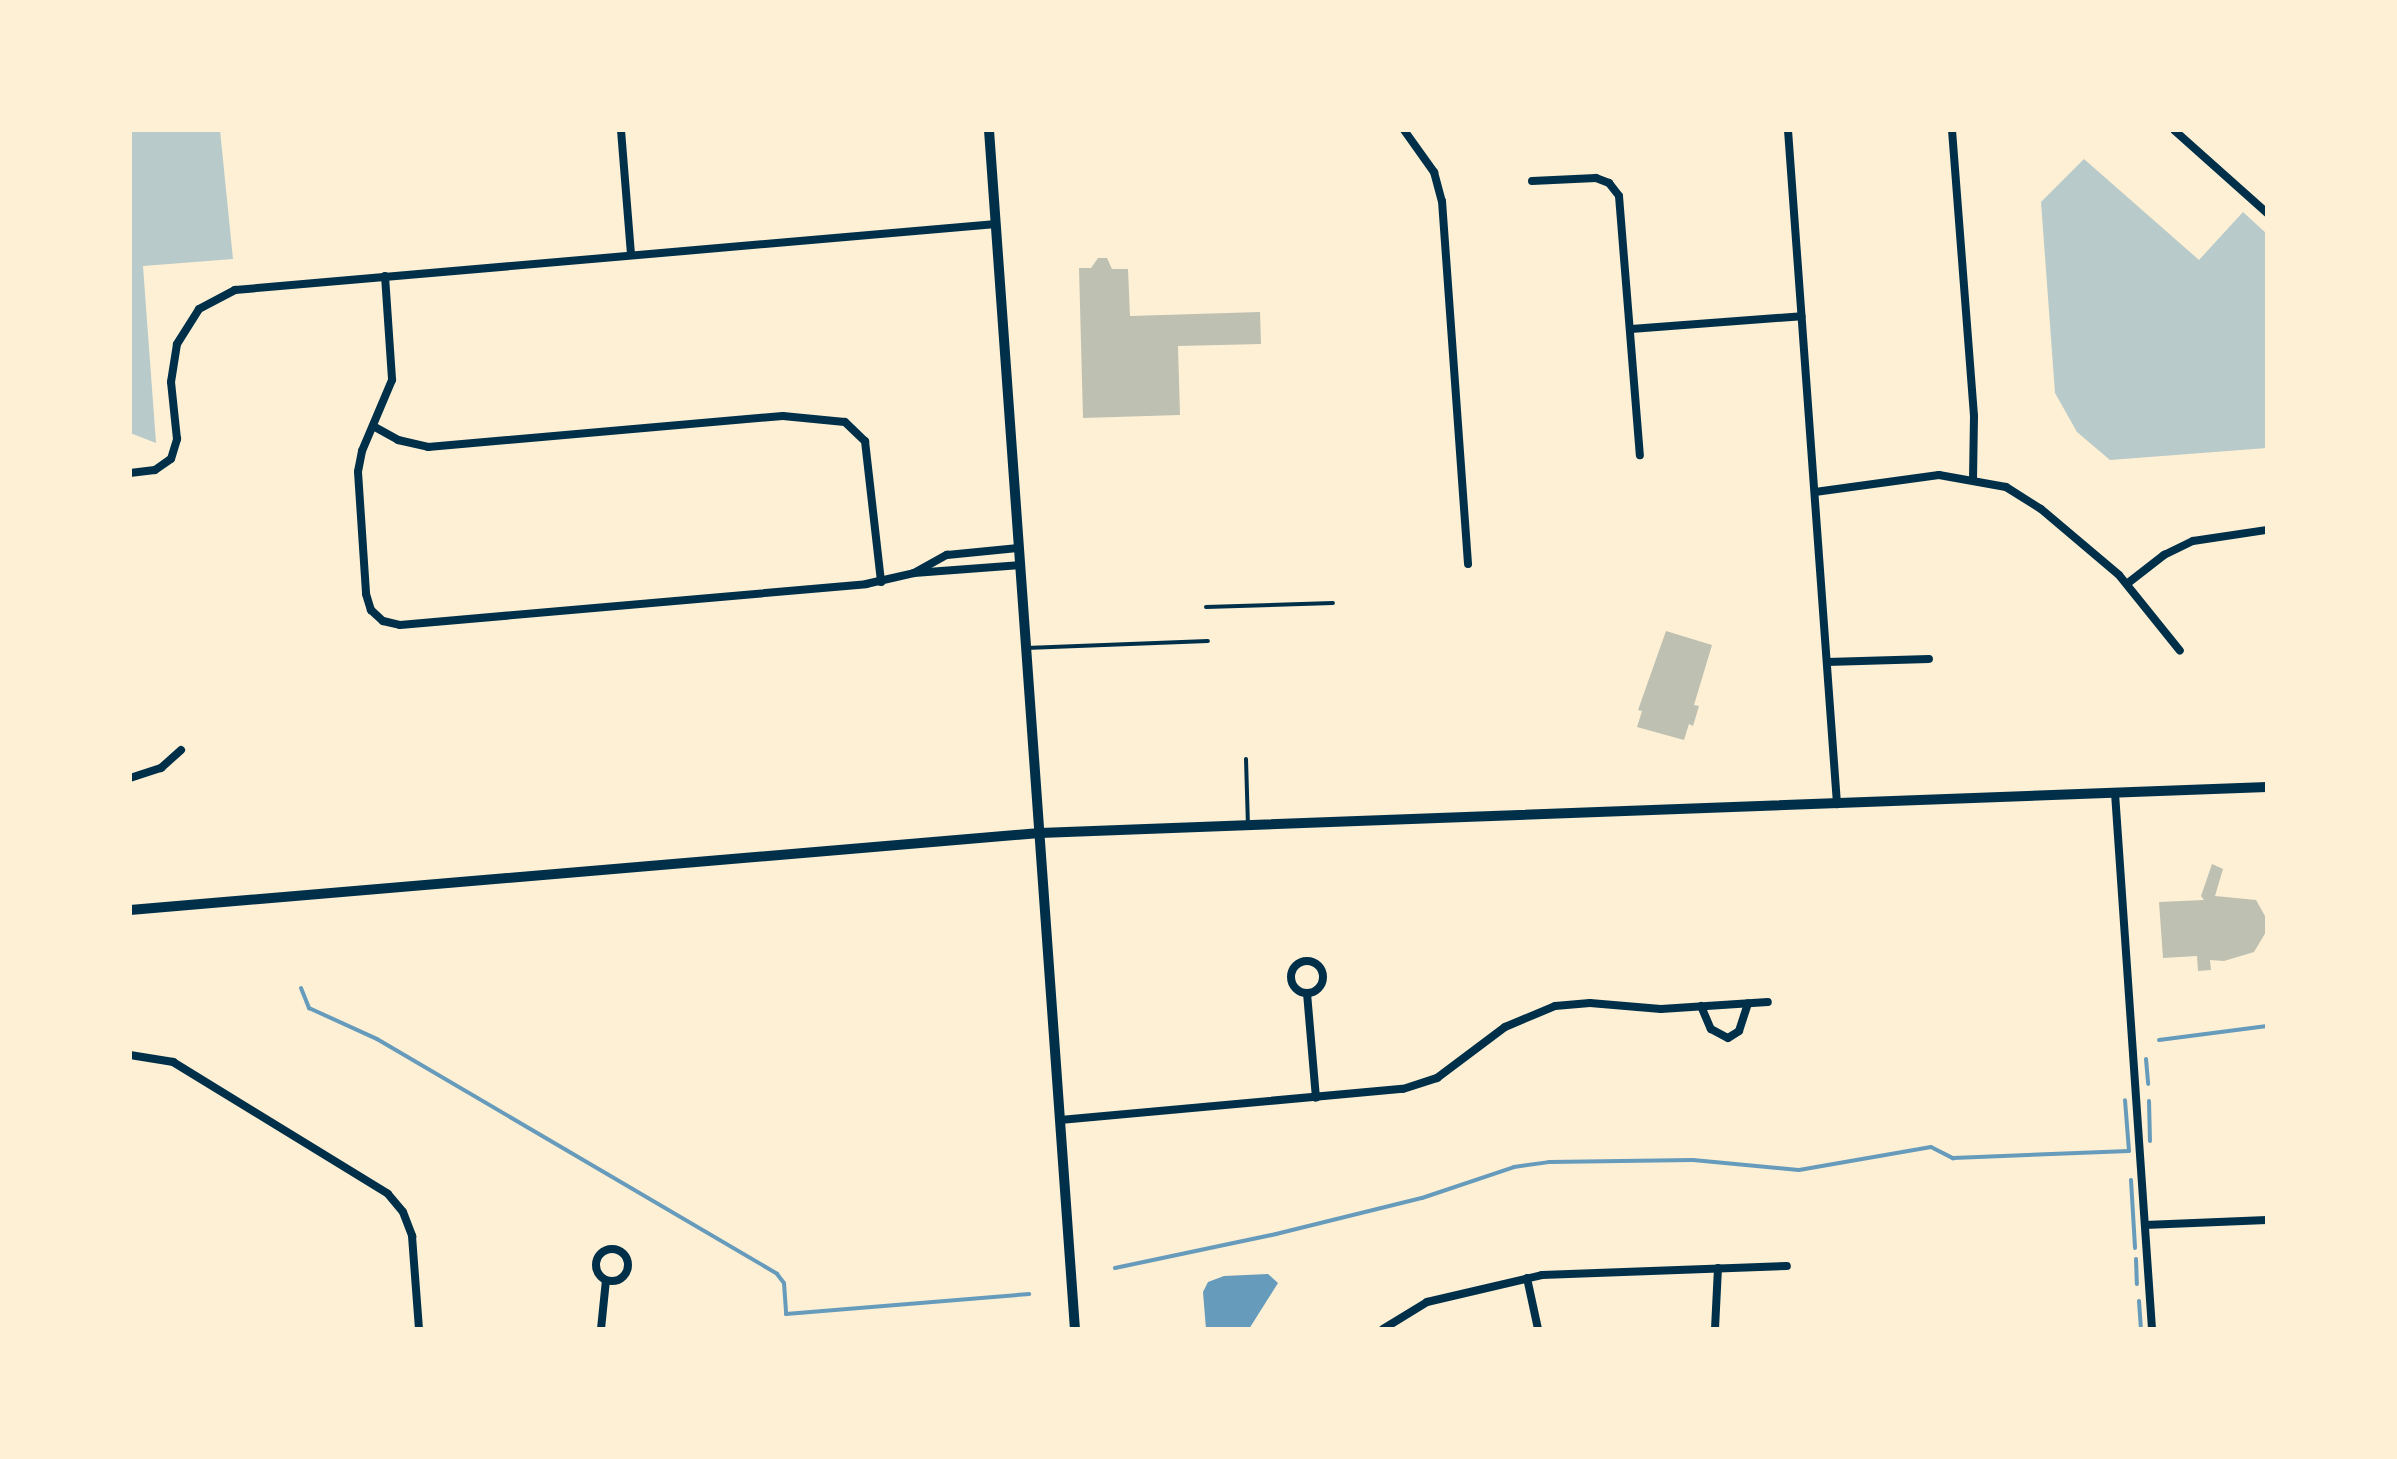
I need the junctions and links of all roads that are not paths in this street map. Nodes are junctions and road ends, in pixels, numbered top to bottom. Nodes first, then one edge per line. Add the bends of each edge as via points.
1 (621, 130) edge
2 (990, 130) edge
3 (1404, 130) edge
4 (1788, 130) edge
5 (1952, 130) edge
6 (2174, 130) edge
7 (1532, 181) dead end
8 (2267, 214) edge
9 (996, 224) junction
10 (631, 255) junction
11 (386, 276) junction
12 (1802, 316) junction
13 (1631, 329) junction
14 (374, 426) junction
15 (1640, 455) dead end
16 (130, 473) edge
17 (1972, 478) junction
18 (1815, 492) junction
19 (2267, 530) edge
20 (1019, 548) junction
21 (1468, 564) dead end
22 (1020, 565) junction
23 (914, 573) junction
24 (881, 582) junction
25 (2128, 583) junction
26 (1332, 603) dead end
27 (1206, 607) dead end
28 (1208, 641) dead end
29 (1026, 648) junction
30 (2180, 651) dead end
31 (1929, 659) dead end
32 (1827, 662) junction
33 (181, 750) dead end
34 (1246, 759) dead end
35 (130, 778) edge
36 (2267, 787) edge
37 (2115, 793) junction
38 (1837, 805) junction
39 (1248, 825) junction
40 (1040, 833) junction
41 (130, 910) edge
42 (1307, 993) junction
43 (1768, 1002) dead end
44 (1748, 1003) junction
45 (1701, 1006) junction
46 (130, 1055) edge
47 (1316, 1098) junction
48 (1060, 1120) junction
49 (2267, 1220) edge
50 (2145, 1225) junction
51 (1787, 1266) dead end
52 (1718, 1268) junction
53 (1527, 1278) junction
54 (606, 1280) junction
55 (420, 1329) edge
56 (601, 1329) edge
57 (1075, 1329) edge
58 (1383, 1329) edge
59 (1538, 1329) edge
60 (1715, 1329) edge
61 (2152, 1329) edge

1 - 10 street
2 - 9 main road
3 - 21 street via 1434,172 1442,202
4 - 12 street
5 - 17 street via 1974,416
6 - 8 street
7 - 13 street via 1596,178 1614,188 1623,217
9 - 10 street
9 - 20 main road
10 - 11 street
11 - 14 street via 392,380
11 - 16 street via 252,287 209,302 190,320 173,356 176,450 164,466
12 - 13 street
12 - 18 street
13 - 15 street
14 - 24 street via 414,445 440,447 783,416 844,422 865,440
14 - 24 street via 358,472 366,594 376,616 400,624
17 - 18 street via 1930,476
17 - 25 street via 2026,498
18 - 32 street
19 - 25 street via 2193,541
20 - 22 main road
20 - 23 street via 947,555
22 - 23 street
22 - 29 main road
23 - 24 street
25 - 30 street
26 - 27 lane
28 - 29 lane
29 - 40 main road
31 - 32 street
32 - 38 street
33 - 35 street via 161,768
34 - 39 lane
36 - 37 main road
37 - 38 main road
37 - 50 street
38 - 39 main road
39 - 40 main road
40 - 41 main road
40 - 48 main road
42 - 42 street via 1323,976 1319,966 1304,962 1291,976
42 - 47 street
43 - 44 street
44 - 45 street
44 - 45 street via 1738,1031 1728,1038 1711,1029
45 - 47 street via 1555,1006 1520,1018 1422,1084
46 - 55 street via 162,1057 187,1069 378,1186 403,1212 414,1249
47 - 48 street
48 - 57 main road
49 - 50 street
50 - 61 street
51 - 52 street
52 - 53 street
52 - 60 street
53 - 58 street via 1427,1302
53 - 59 street
54 - 54 street via 620,1279 628,1268 616,1249 596,1260
54 - 56 street

